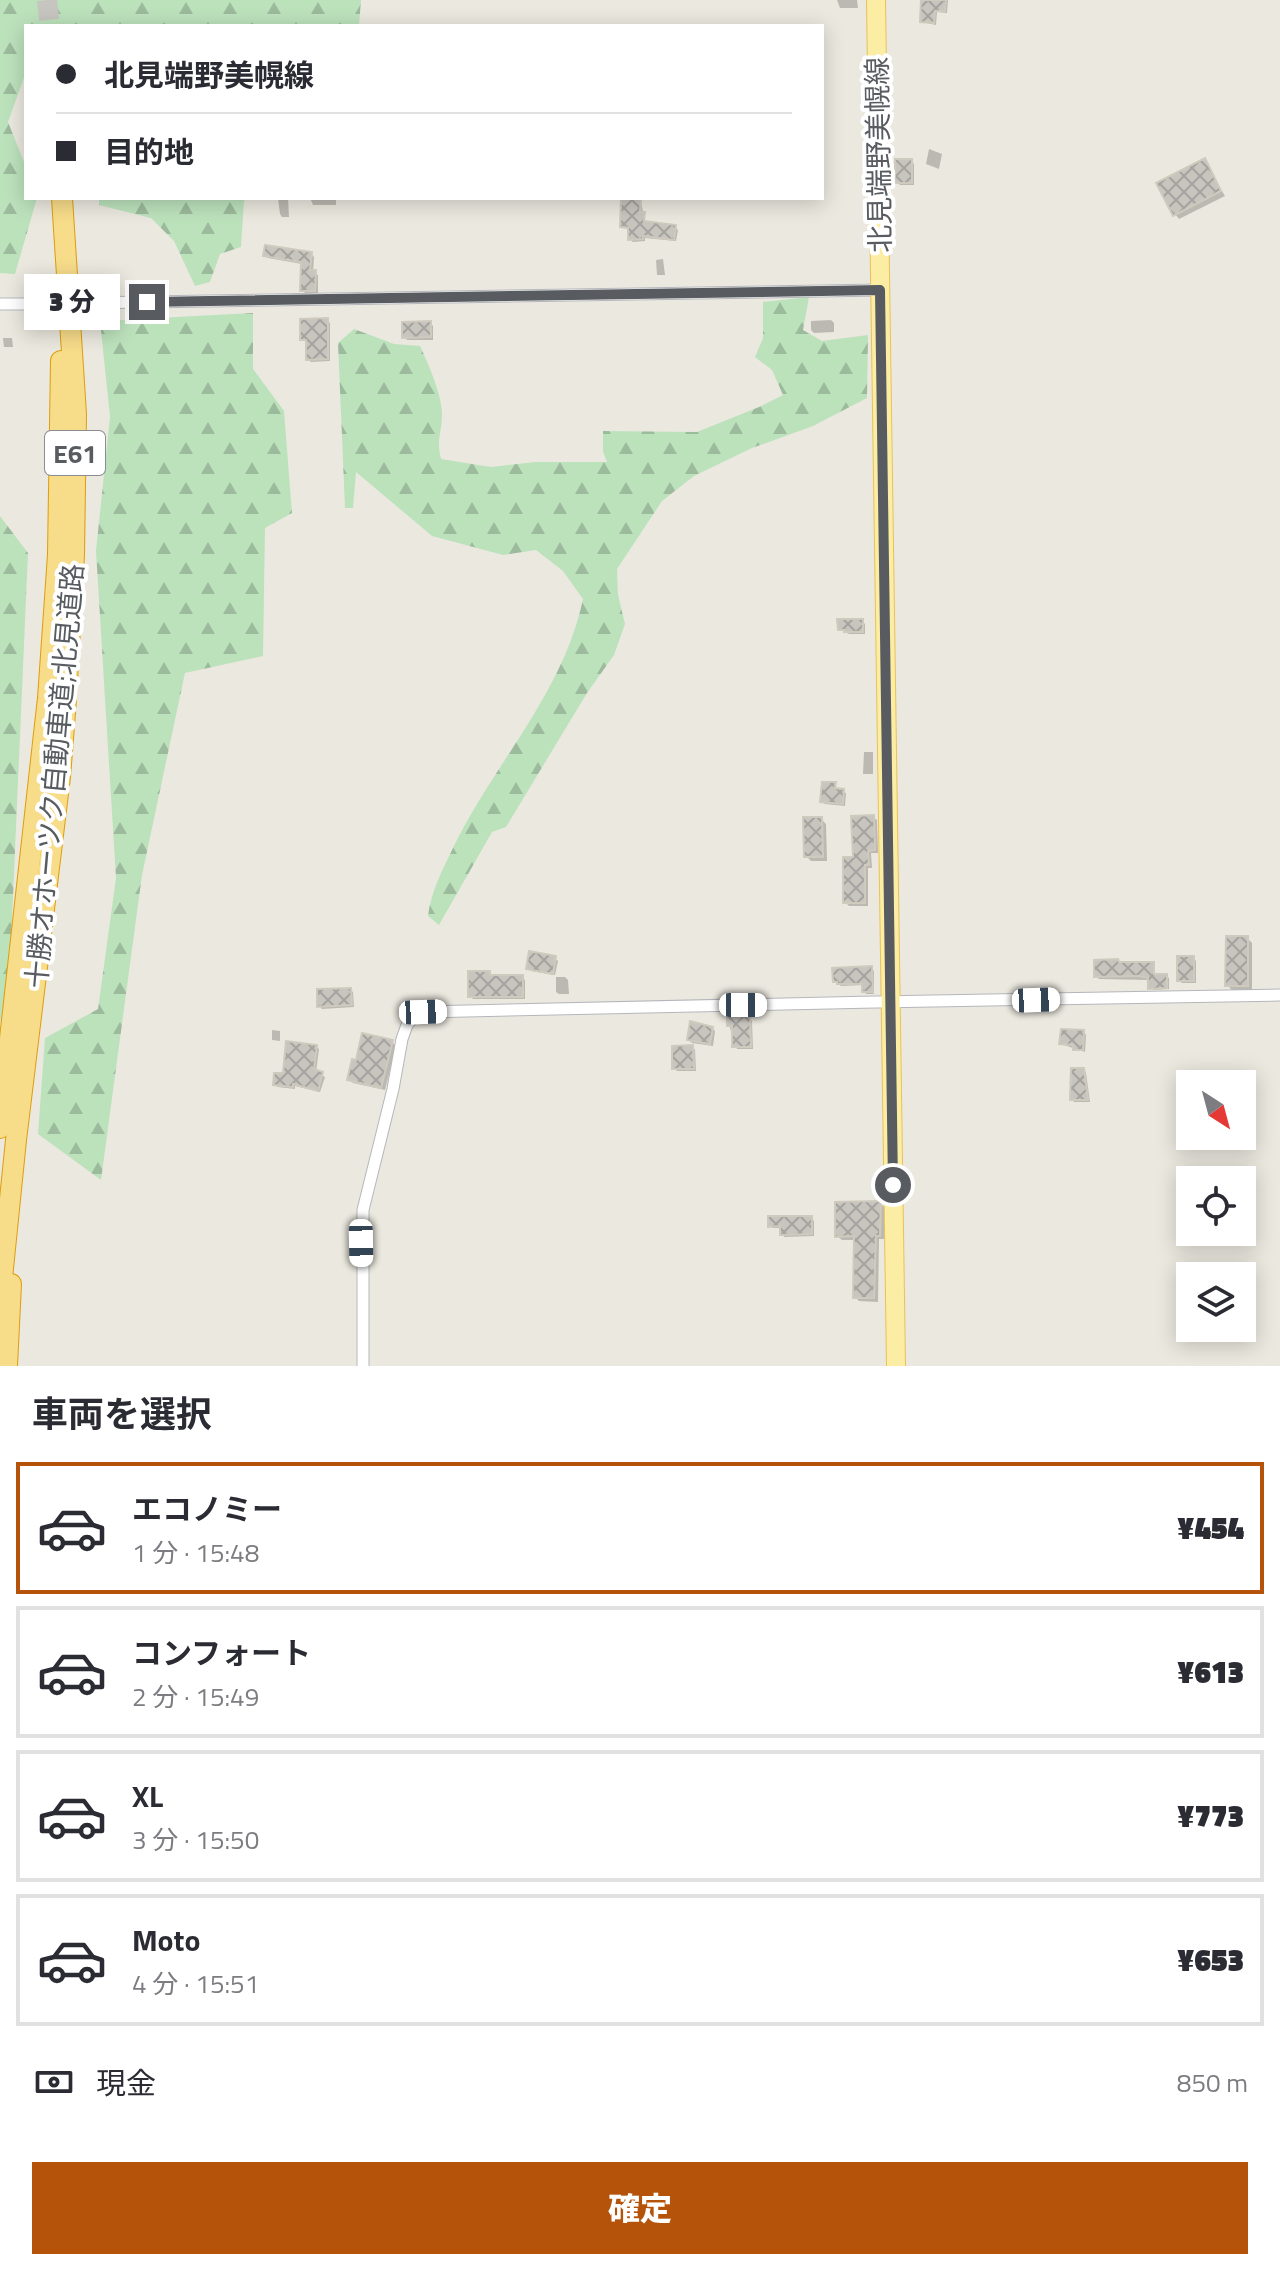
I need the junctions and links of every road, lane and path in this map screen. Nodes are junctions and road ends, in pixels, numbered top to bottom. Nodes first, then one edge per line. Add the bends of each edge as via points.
1 (876, 0) edge
2 (62, 202) edge
3 (880, 290) junction
4 (83, 303) tunnel mouth
5 (0, 304) edge
6 (40, 304) tunnel mouth
7 (57, 699) junction
8 (26, 984) junction
9 (1280, 995) edge
10 (890, 1004) junction
11 (8, 1134) edge
12 (0, 1298) edge
13 (7, 1366) edge
14 (363, 1366) edge
15 (896, 1366) edge

1 - 3 main road, 北見端野美幌線
2 - 7 highway, 十勝オホーツク自動車道;北見道路 / E61
3 - 4 street
3 - 10 main road, 北見端野美幌線
5 - 6 street
7 - 8 highway, 十勝オホーツク自動車道;北見道路 / E61 via 38,777
7 - 8 highway, 十勝オホーツク自動車道;北見道路 / E61 via 60,777
8 - 11 highway, 十勝オホーツク自動車道;北見道路 / E61
9 - 10 street
10 - 14 street via 625,1006 415,1015 402,1039 363,1210
10 - 15 main road, 北見端野美幌線
11 - 12 highway, 十勝オホーツク自動車道;北見道路 / E61
11 - 13 highway

